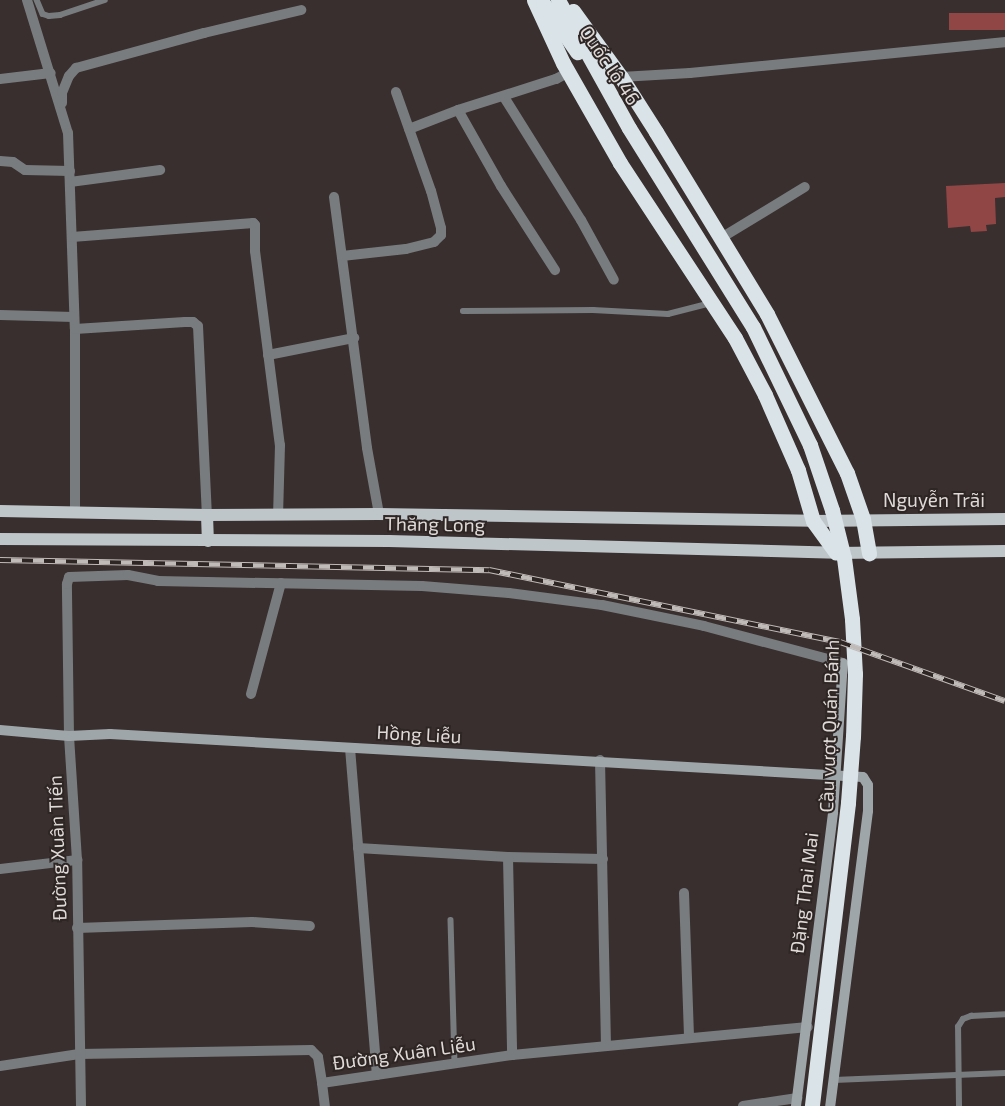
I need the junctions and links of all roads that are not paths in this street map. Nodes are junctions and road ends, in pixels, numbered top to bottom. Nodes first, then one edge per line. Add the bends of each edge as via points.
1 (27, 0) edge
2 (37, 0) edge
3 (105, 0) edge
4 (534, 0) edge
5 (541, 0) edge
6 (558, 0) edge
7 (564, 0) edge
8 (301, 10) dead end
9 (1005, 42) edge
10 (568, 72) junction
11 (51, 73) junction
12 (621, 77) junction
13 (0, 79) edge
14 (396, 92) dead end
15 (504, 97) junction
16 (458, 110) junction
17 (62, 112) junction
18 (629, 128) junction
19 (409, 129) junction
20 (0, 161) edge
21 (160, 170) dead end
22 (70, 171) junction
23 (70, 182) junction
24 (805, 187) dead end
25 (334, 197) dead end
26 (72, 237) junction
27 (721, 238) junction
28 (706, 251) joint
29 (342, 256) junction
30 (554, 270) dead end
31 (614, 280) dead end
32 (712, 303) junction
33 (463, 311) dead end
34 (0, 315) edge
35 (74, 317) junction
36 (75, 329) junction
37 (354, 338) junction
38 (268, 355) junction
39 (0, 511) edge
40 (75, 512) junction
41 (379, 514) junction
42 (207, 515) junction
43 (278, 515) junction
44 (863, 519) junction
45 (1005, 519) edge
46 (813, 521) junction
47 (0, 539) edge
48 (208, 541) junction
49 (1005, 551) edge
50 (836, 553) junction
51 (870, 553) junction
52 (281, 583) junction
53 (251, 694) dead end
54 (0, 730) edge
55 (69, 736) junction
56 (350, 748) junction
57 (600, 760) junction
58 (837, 774) junction
59 (358, 848) junction
60 (508, 857) junction
61 (603, 859) junction
62 (76, 860) junction
63 (0, 869) edge
64 (827, 870) junction
65 (860, 874) junction
66 (684, 893) dead end
67 (451, 920) dead end
68 (310, 926) dead end
69 (77, 928) junction
70 (1005, 1014) edge
71 (808, 1027) junction
72 (689, 1038) junction
73 (606, 1046) junction
74 (79, 1054) junction
75 (512, 1055) junction
76 (455, 1065) junction
77 (0, 1066) edge
78 (1005, 1073) edge
79 (377, 1075) junction
80 (958, 1075) junction
81 (834, 1080) junction
82 (322, 1083) junction
83 (796, 1102) edge
84 (81, 1106) edge
85 (325, 1106) edge
86 (743, 1106) edge
87 (812, 1106) edge
88 (830, 1106) edge
89 (958, 1106) edge

1 - 11 street
2 - 3 lane via 43,14 49,16 60,16
4 - 10 highway
5 - 18 highway, Quốc lộ 46
6 - 18 highway, Quốc lộ 46
7 - 12 highway
8 - 17 street via 76,68 62,93
9 - 12 street
10 - 15 street
10 - 32 highway via 620,163
11 - 13 street
11 - 17 street
12 - 27 highway
14 - 19 street
15 - 16 street
15 - 31 street via 581,220
16 - 19 street
16 - 30 street via 500,186
17 - 22 street via 68,133
18 - 28 highway, Quốc lộ 46
19 - 29 street via 431,191 441,235 434,242 406,249
20 - 22 street via 13,162 25,170
21 - 23 street
22 - 23 street
23 - 26 street
24 - 27 street
25 - 29 street
26 - 35 street
26 - 38 street via 253,223
27 - 44 highway via 767,314 847,473
28 - 87 highway, Cầu vượt Quán Bánh via 753,327 810,445 844,558 854,674 853,736
29 - 37 street
32 - 33 lane via 668,314 593,310
32 - 46 highway via 765,395 798,470
34 - 35 street
35 - 36 street
36 - 40 street
36 - 42 street via 185,322 198,326
37 - 38 street
37 - 41 street via 367,448
38 - 43 street via 280,445
39 - 40 main road, Thăng Long
40 - 42 main road, Thăng Long
41 - 43 main road, Thăng Long
41 - 46 main road, Thăng Long
42 - 43 main road, Thăng Long
42 - 48 main road
44 - 45 main road, Nguyễn Trãi
44 - 46 main road, Thăng Long
44 - 51 highway
46 - 50 highway
47 - 48 main road, Thăng Long
48 - 50 main road, Thăng Long via 416,542
49 - 51 main road
50 - 51 main road, Thăng Long
52 - 53 street
52 - 55 street, Đường Xuân Tiến via 158,581 128,575 75,575 68,579
52 - 58 street, Đặng Thai Mai via 455,588 568,600 704,626 843,663
54 - 55 street, Hồng Liễu
55 - 56 street, Hồng Liễu via 110,734
55 - 62 street, Đường Xuân Tiến
56 - 57 street, Hồng Liễu
56 - 59 street
57 - 58 street, Hồng Liễu
57 - 61 street
58 - 64 street, Đặng Thai Mai
58 - 65 street via 859,775 866,779 868,785
59 - 60 street
59 - 79 street
60 - 61 street
60 - 75 street
61 - 73 street
62 - 63 street
62 - 69 street, Đường Xuân Tiến
64 - 65 street
64 - 71 street, Đặng Thai Mai
65 - 81 street
66 - 72 street
67 - 76 lane
68 - 69 street via 252,922
69 - 74 street, Đường Xuân Tiến
70 - 80 lane via 971,1016 960,1022 956,1032
71 - 72 street, Đường Xuân Liễu
71 - 83 street, Đặng Thai Mai
72 - 73 street, Đường Xuân Liễu
73 - 75 street, Đường Xuân Liễu
74 - 77 street, Đường Xuân Liễu
74 - 82 street, Đường Xuân Liễu via 311,1050 318,1057
74 - 84 street, Đường Xuân Tiến
75 - 76 street, Đường Xuân Liễu
76 - 79 street, Đường Xuân Liễu
78 - 80 lane
79 - 82 street, Đường Xuân Liễu
80 - 81 lane
80 - 89 lane
81 - 88 street
82 - 85 street
83 - 86 street

